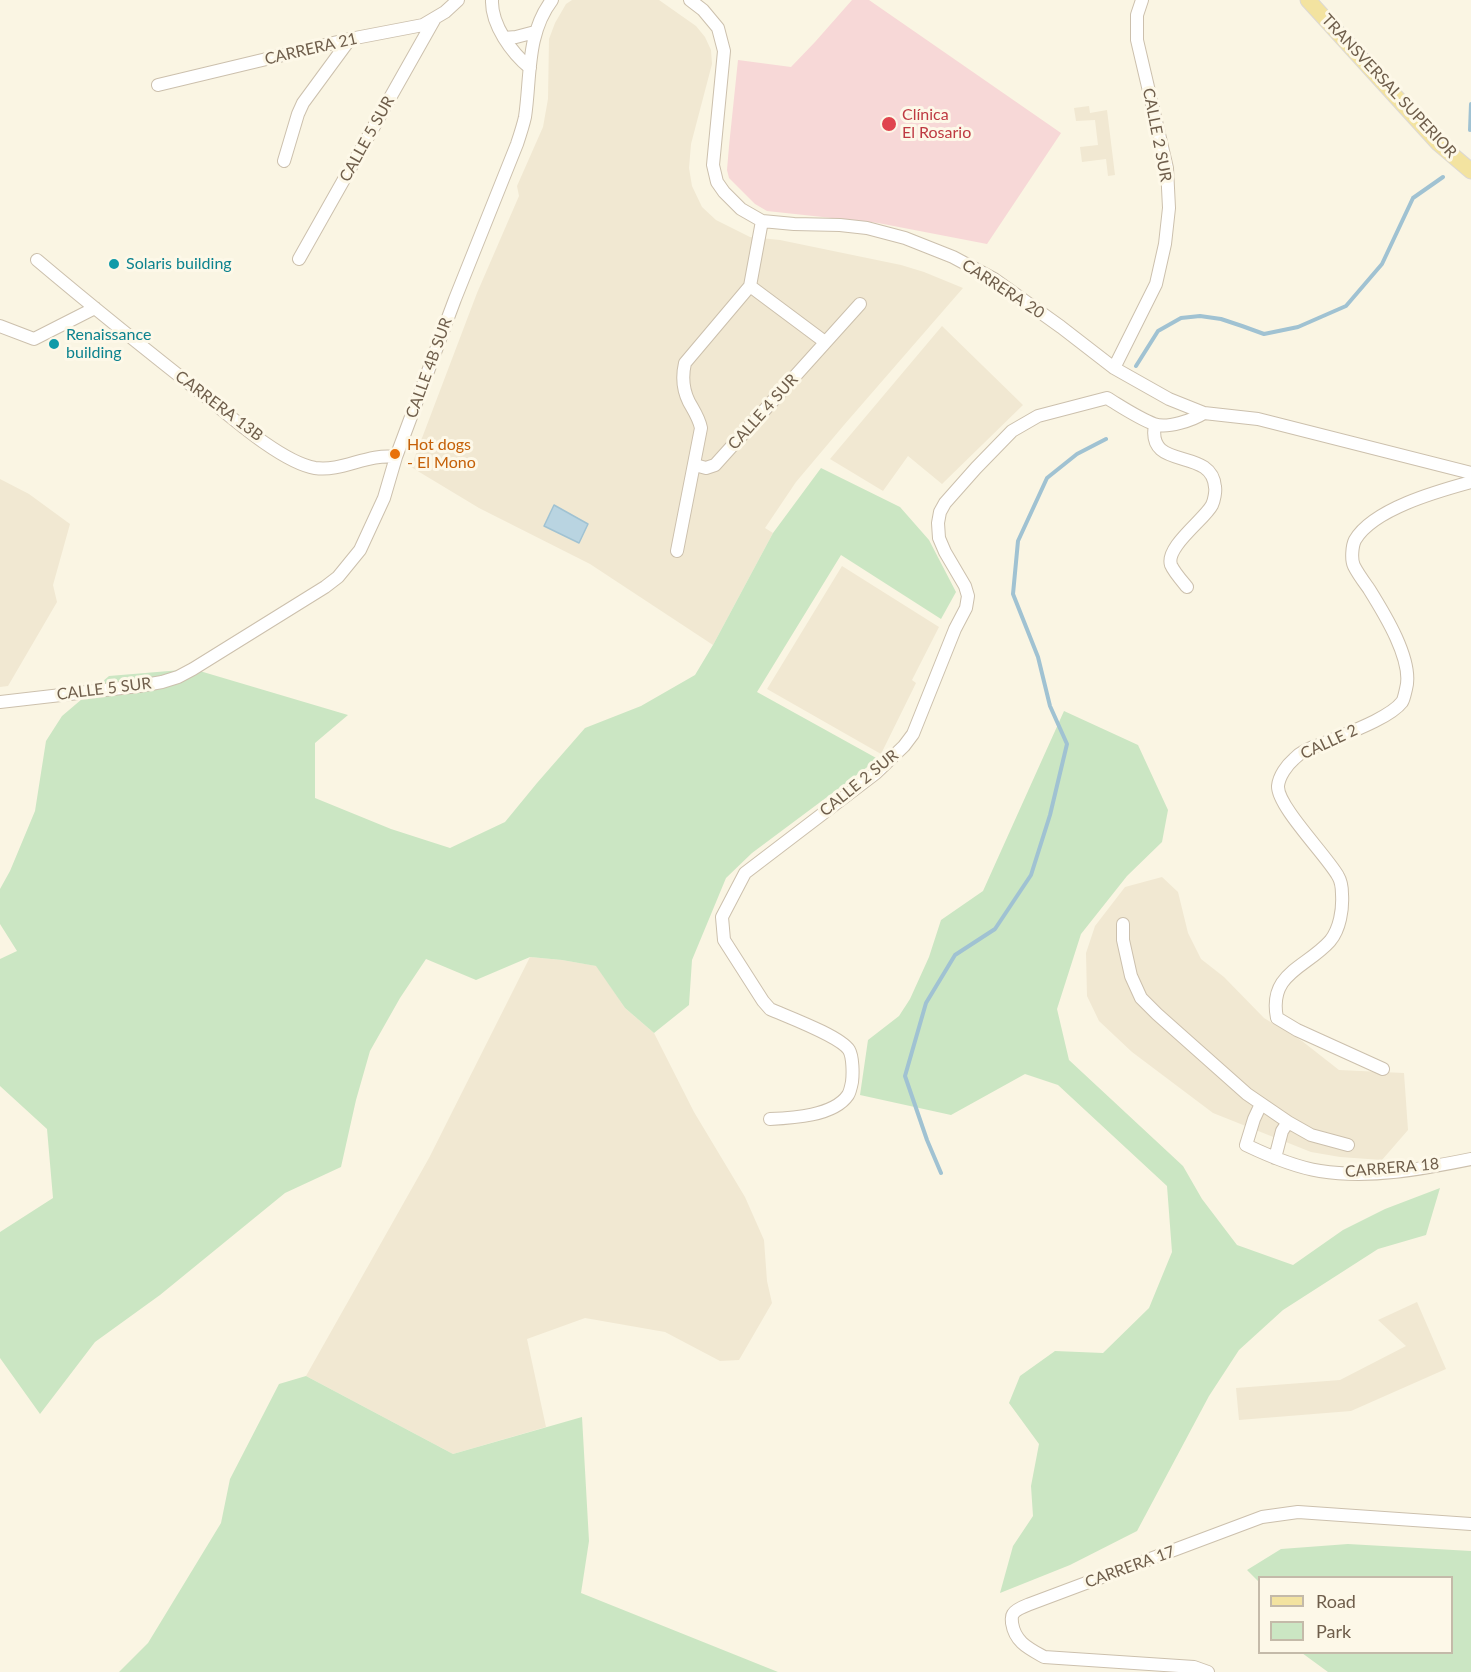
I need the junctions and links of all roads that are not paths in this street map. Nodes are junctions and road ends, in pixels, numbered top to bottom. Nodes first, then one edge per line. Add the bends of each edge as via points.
1 (458, 0) edge
2 (492, 0) edge
3 (552, 0) edge
4 (690, 0) edge
5 (1142, 0) edge
6 (1308, 0) edge
7 (434, 19) junction
8 (535, 33) junction
9 (504, 38) junction
10 (350, 39) junction
11 (530, 68) junction
12 (158, 85) dead end
13 (1441, 145) junction
14 (284, 161) dead end
15 (1471, 171) edge
16 (1471, 179) edge
17 (762, 221) junction
18 (299, 259) dead end
19 (37, 260) dead end
20 (750, 286) junction
21 (860, 304) dead end
22 (95, 308) junction
23 (0, 326) edge
24 (825, 342) junction
25 (1113, 368) junction
26 (1204, 413) junction
27 (1155, 425) junction
28 (396, 457) junction
29 (695, 465) junction
30 (1471, 474) edge
31 (1471, 482) edge
32 (677, 551) dead end
33 (1187, 587) dead end
34 (203, 663) joint
35 (0, 702) edge
36 (1123, 924) dead end
37 (1383, 1070) dead end
38 (1261, 1104) junction
39 (770, 1119) dead end
40 (1288, 1122) junction
41 (1348, 1145) dead end
42 (1275, 1158) junction
43 (1471, 1159) edge
44 (1471, 1524) edge
45 (1208, 1672) edge

1 - 7 street, CARRERA 21
2 - 9 street
3 - 8 street
4 - 17 street, CARRERA 20 via 718,28 724,51 713,165 717,182 732,201
5 - 25 street, CALLE 2 SUR via 1137,15 1137,40 1167,168 1169,208 1156,284
6 - 13 main road, TRANSVERSAL SUPERIOR
7 - 10 street, CARRERA 21 via 407,29
7 - 18 street, CALLE 5 SUR
8 - 9 street
8 - 11 street, CALLE 4B SUR
9 - 11 street
10 - 12 street, CARRERA 21
10 - 14 street via 303,103
11 - 28 street, CALLE 4B SUR via 517,144
13 - 15 main road, TRANSVERSAL SUPERIOR
13 - 16 main road
17 - 20 street, CALLE 4 SUR
17 - 25 street, CARRERA 20 via 867,228 954,257 994,279
19 - 22 street, CARRERA 13B
20 - 24 street
20 - 29 street, CALLE 4 SUR via 685,363 682,377 701,428
21 - 24 street, CALLE 4 SUR
22 - 23 street via 34,339
22 - 28 street, CARRERA 13B via 235,420 299,462 315,468 335,468 372,457
24 - 29 street, CALLE 4 SUR via 715,465
25 - 26 street, CARRERA 20 via 1168,399
26 - 27 street
26 - 30 street, CARRERA 20 via 1258,419
27 - 33 street via 1157,447 1209,471 1216,488 1212,505 1171,555 1171,564
27 - 39 street, CALLE 2 SUR via 1107,399 1038,416 1012,431 945,503 938,523 939,538 968,596 913,734 876,773 745,873 722,917 724,940 770,1009 835,1038 849,1050 854,1073 849,1094 843,1101 805,1117
28 - 34 street, CALLE 4B SUR via 370,530 338,577
29 - 32 street, CALLE 4 SUR
31 - 37 street, CALLE 2 via 1410,501 1364,527 1354,542 1353,564 1402,650 1407,686 1402,702 1390,712 1295,756 1278,787 1283,802 1339,877 1342,894 1337,929 1331,940 1283,980 1277,993 1277,1018
34 - 35 street, CALLE 5 SUR via 162,682
36 - 38 street via 1131,976 1141,998
38 - 40 street
38 - 42 street, CARRERA 18 via 1246,1145
40 - 41 street via 1311,1135
40 - 42 street
42 - 43 street, CARRERA 18 via 1318,1171 1356,1175
44 - 45 street, CARRERA 17 via 1298,1512 1262,1518 1030,1604 1012,1615 1014,1635 1044,1657 1194,1667

